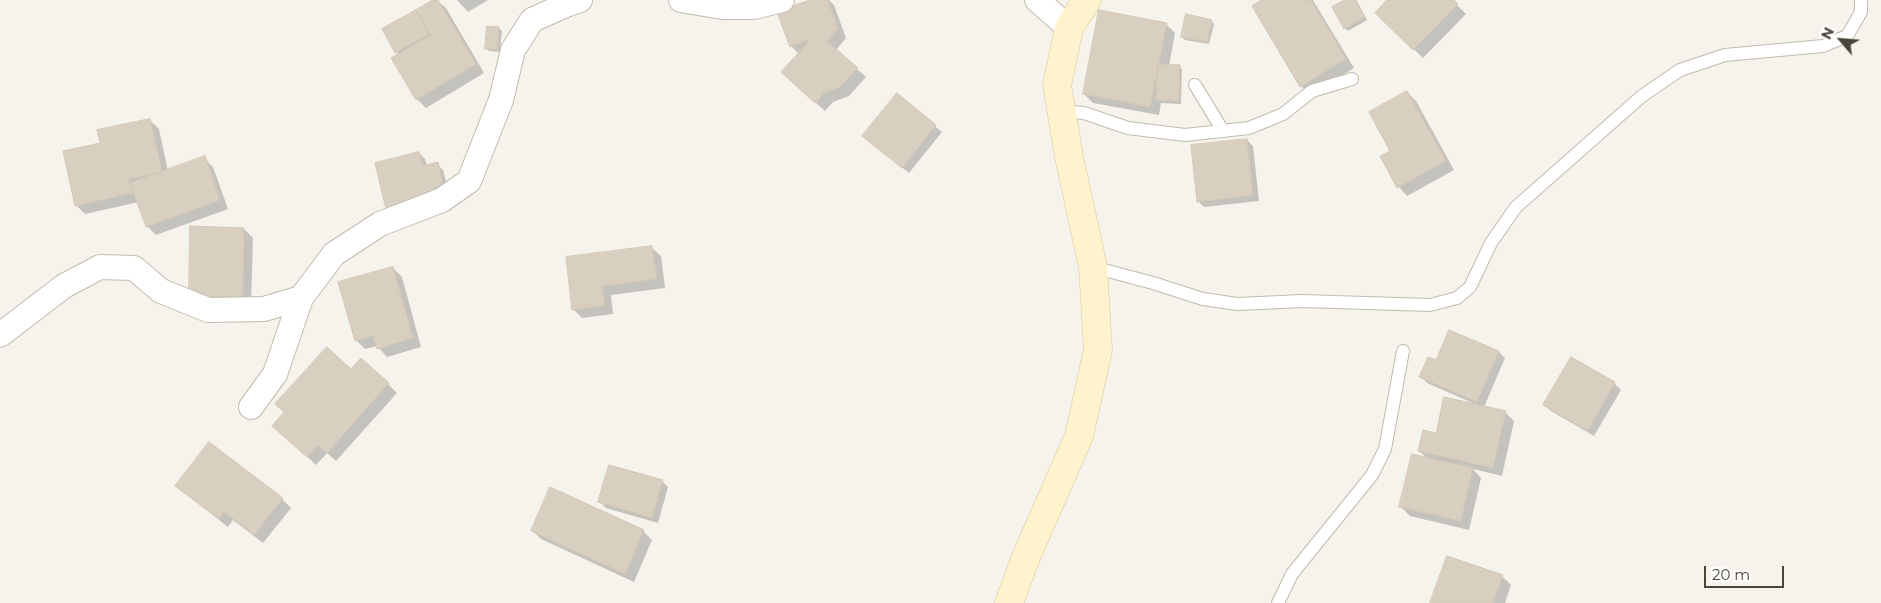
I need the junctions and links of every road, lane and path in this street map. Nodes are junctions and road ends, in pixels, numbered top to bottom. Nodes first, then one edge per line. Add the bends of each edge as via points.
1 (580, 0) edge
2 (681, 0) edge
3 (782, 0) edge
4 (1037, 0) edge
5 (1087, 0) edge
6 (1861, 0) edge
7 (1069, 28) junction
8 (1352, 79) dead end
9 (1195, 86) dead end
10 (1062, 111) junction
11 (1223, 131) junction
12 (1093, 267) junction
13 (301, 298) junction
14 (0, 335) edge
15 (1403, 351) dead end
16 (251, 406) dead end
17 (1009, 603) edge
18 (1278, 603) edge

1 - 13 street via 532,20 513,50 500,100 469,181 442,200 380,224 334,254
2 - 3 street via 754,7
4 - 7 street
5 - 7 street
6 - 12 lane via 1861,12 1847,36 1823,46 1725,55 1680,70 1642,96 1516,208 1491,243 1470,287 1457,298 1430,304 1302,301 1237,304 1203,299
7 - 10 street via 1057,85
8 - 11 lane via 1312,91 1283,114 1249,128
9 - 11 lane
10 - 11 lane via 1084,113 1128,128 1176,134
10 - 12 street
12 - 17 street via 1098,350 1079,436
13 - 14 street via 264,309 208,310 161,291 134,268 100,267 64,286
13 - 16 street via 275,374
15 - 18 lane via 1386,449 1372,475 1292,574

